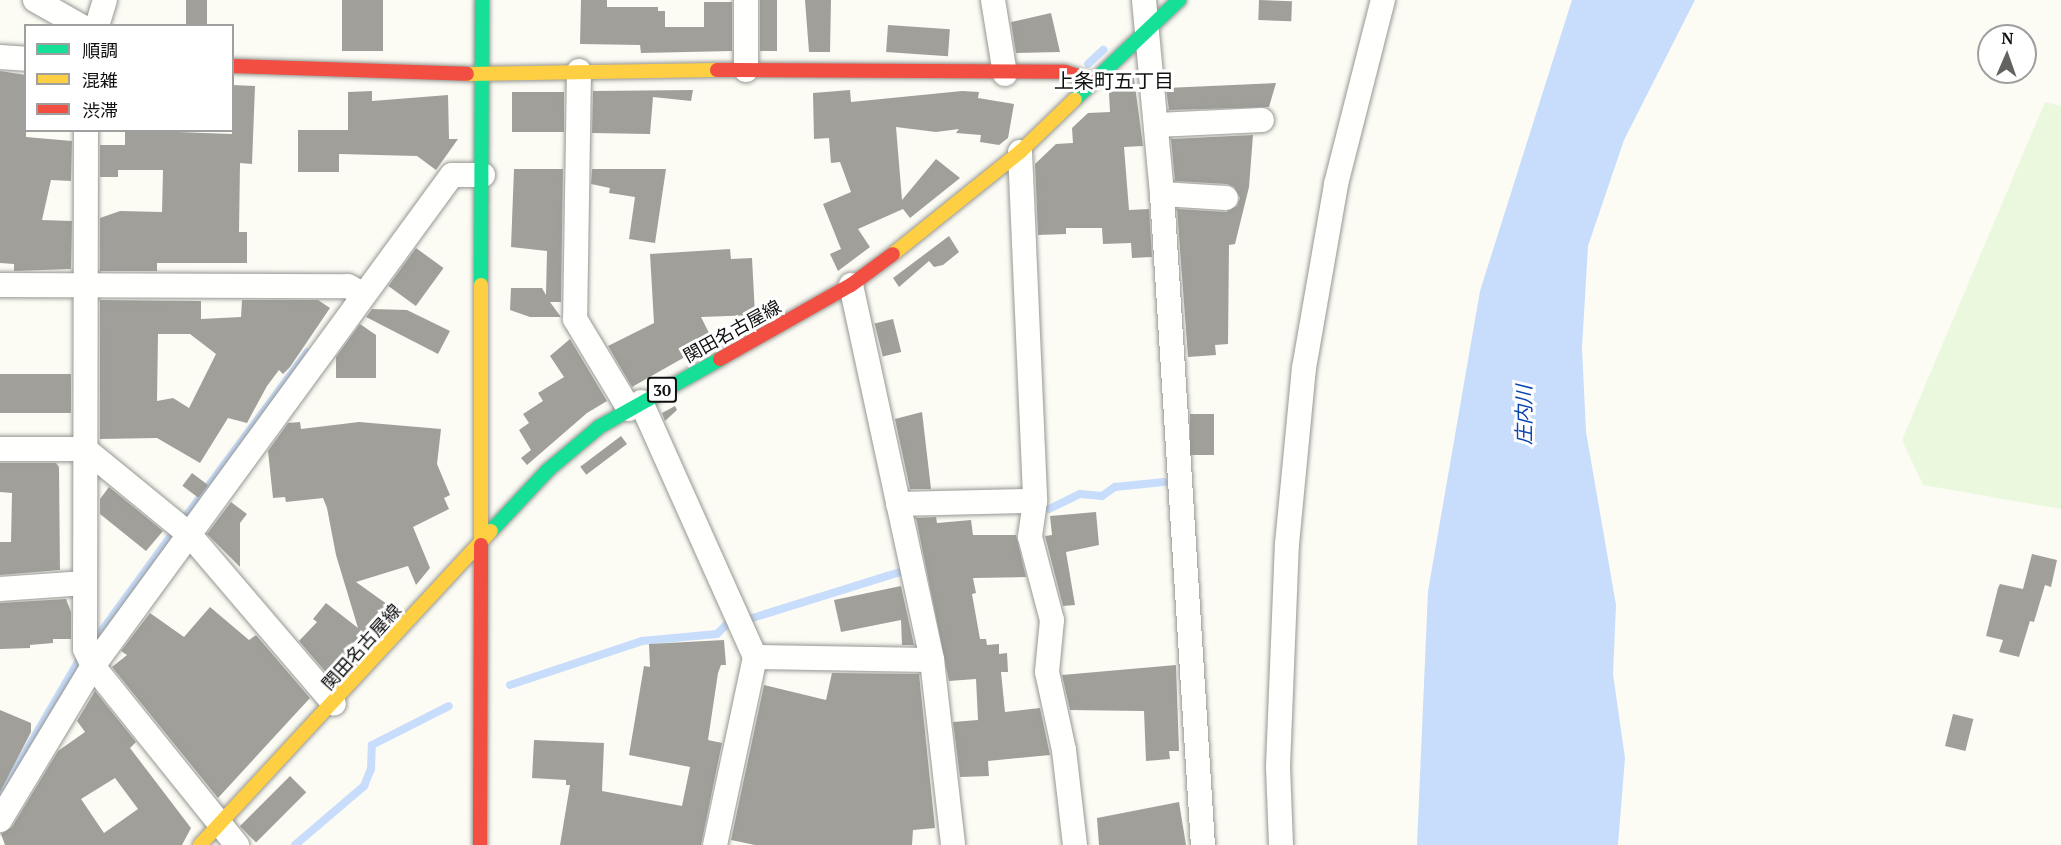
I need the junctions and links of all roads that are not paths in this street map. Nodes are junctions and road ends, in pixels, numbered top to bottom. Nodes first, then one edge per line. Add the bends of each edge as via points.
1 (36, 0) edge
2 (105, 0) edge
3 (482, 0) edge
4 (746, 0) edge
5 (993, 0) edge
6 (1144, 0) edge
7 (1179, 0) edge
8 (1383, 0) edge
9 (78, 24) edge
10 (99, 24) edge
11 (1146, 34) junction
12 (0, 57) edge
13 (24, 58) edge
14 (234, 66) edge
15 (746, 70) junction
16 (579, 71) junction
17 (482, 74) junction
18 (1005, 74) junction
19 (1091, 80) junction
20 (1262, 120) dead end
21 (1157, 125) junction
22 (86, 132) edge
23 (1020, 152) junction
24 (483, 175) junction
25 (1162, 194) junction
26 (1226, 198) dead end
27 (0, 285) edge
28 (85, 285) junction
29 (851, 285) junction
30 (364, 296) junction
31 (635, 405) junction
32 (0, 449) edge
33 (85, 449) junction
34 (1035, 501) junction
35 (898, 504) junction
36 (189, 534) junction
37 (482, 541) junction
38 (85, 583) junction
39 (0, 589) edge
40 (755, 657) junction
41 (932, 660) junction
42 (93, 666) junction
43 (334, 704) junction
44 (0, 820) edge
45 (220, 825) junction
46 (200, 845) edge
47 (237, 845) edge
48 (480, 845) edge
49 (715, 845) edge
50 (953, 845) edge
51 (1076, 845) edge
52 (1203, 845) edge
53 (1281, 845) edge

1 - 9 street
2 - 10 street
3 - 17 street
4 - 15 street
5 - 18 street
6 - 11 street
7 - 11 street, 関田名古屋線 / 30
8 - 53 street via 1336,184 1304,368 1287,544 1278,766
11 - 19 street, 関田名古屋線 / 30
11 - 21 street
12 - 13 street
14 - 17 street
15 - 16 street
15 - 18 street
16 - 17 street
16 - 31 street via 575,319
17 - 24 street
18 - 19 street via 1065,72
19 - 23 street, 関田名古屋線 / 30
20 - 21 street
21 - 25 street
22 - 28 street
23 - 29 street, 関田名古屋線 / 30 via 930,227
23 - 34 street
24 - 30 street via 452,175
24 - 37 street
25 - 26 street
25 - 52 street
27 - 28 street
28 - 30 street via 348,286
28 - 33 street
29 - 31 street, 関田名古屋線 / 30
29 - 35 street
30 - 36 street
31 - 37 street, 関田名古屋線 / 30 via 599,427 548,470
31 - 40 street
32 - 33 street
33 - 36 street
33 - 38 street
34 - 35 street
34 - 51 street via 1030,537 1052,620 1047,672 1064,750
35 - 41 street
36 - 42 street
36 - 43 street
37 - 43 street, 関田名古屋線 / 30
37 - 48 street
38 - 39 street
38 - 42 street via 85,649
40 - 41 street
40 - 49 street
41 - 50 street
42 - 44 street
42 - 45 street
43 - 45 street, 関田名古屋線 / 30
45 - 46 street, 関田名古屋線 / 30
45 - 47 street

